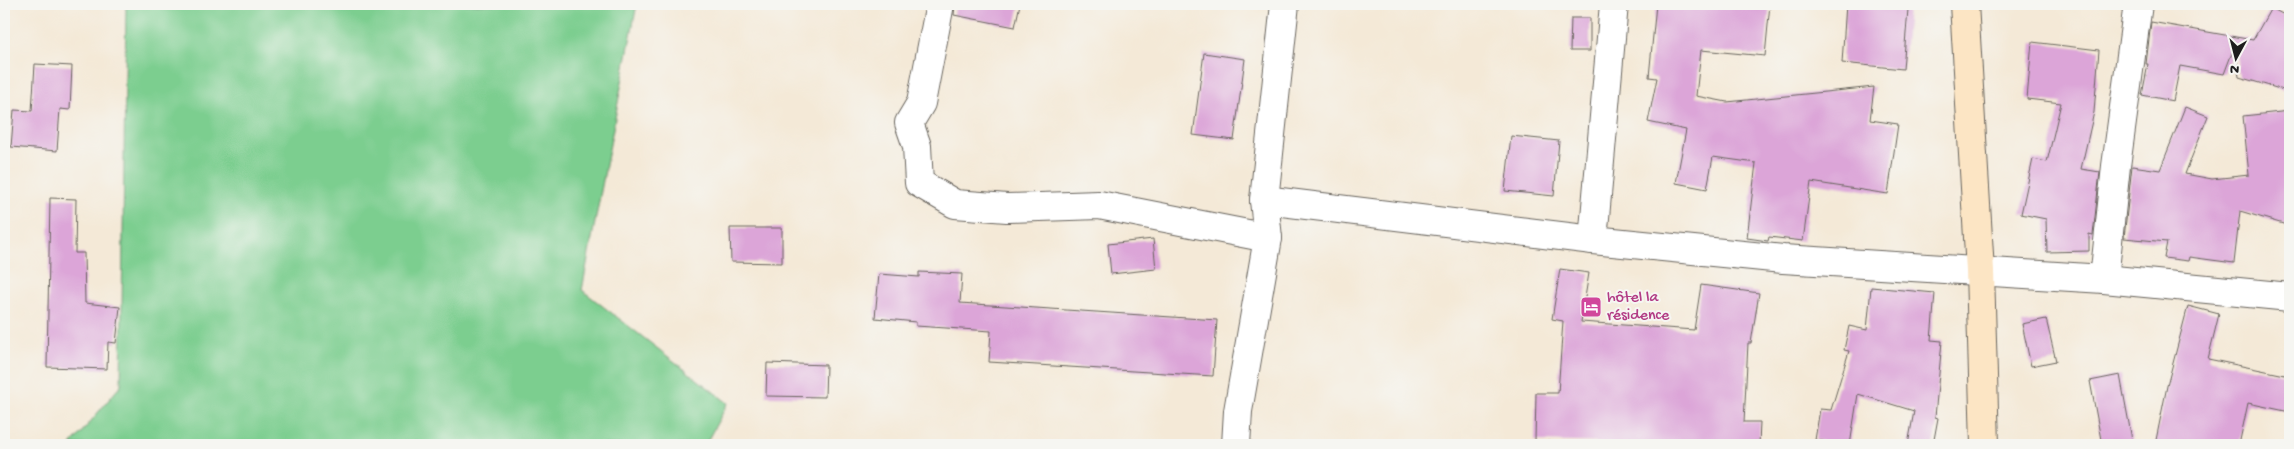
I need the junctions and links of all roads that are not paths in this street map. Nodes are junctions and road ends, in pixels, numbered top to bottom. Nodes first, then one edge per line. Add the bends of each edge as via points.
1 (940, 4) edge
2 (1285, 4) edge
3 (1614, 4) edge
4 (1964, 4) edge
5 (2138, 4) edge
6 (1264, 200) junction
7 (1268, 238) junction
8 (1593, 240) junction
9 (1980, 270) junction
10 (2104, 279) junction
11 (2290, 297) edge
12 (1236, 445) edge
13 (1985, 445) edge

1 - 7 street via 921,103 909,123 917,146 919,183 955,204 1006,208 1099,204
2 - 6 street
3 - 8 street
4 - 9 street
5 - 10 street
6 - 7 street
6 - 8 street
7 - 12 street via 1238,411
8 - 9 street via 1783,259
9 - 10 street
9 - 13 street
10 - 11 street

